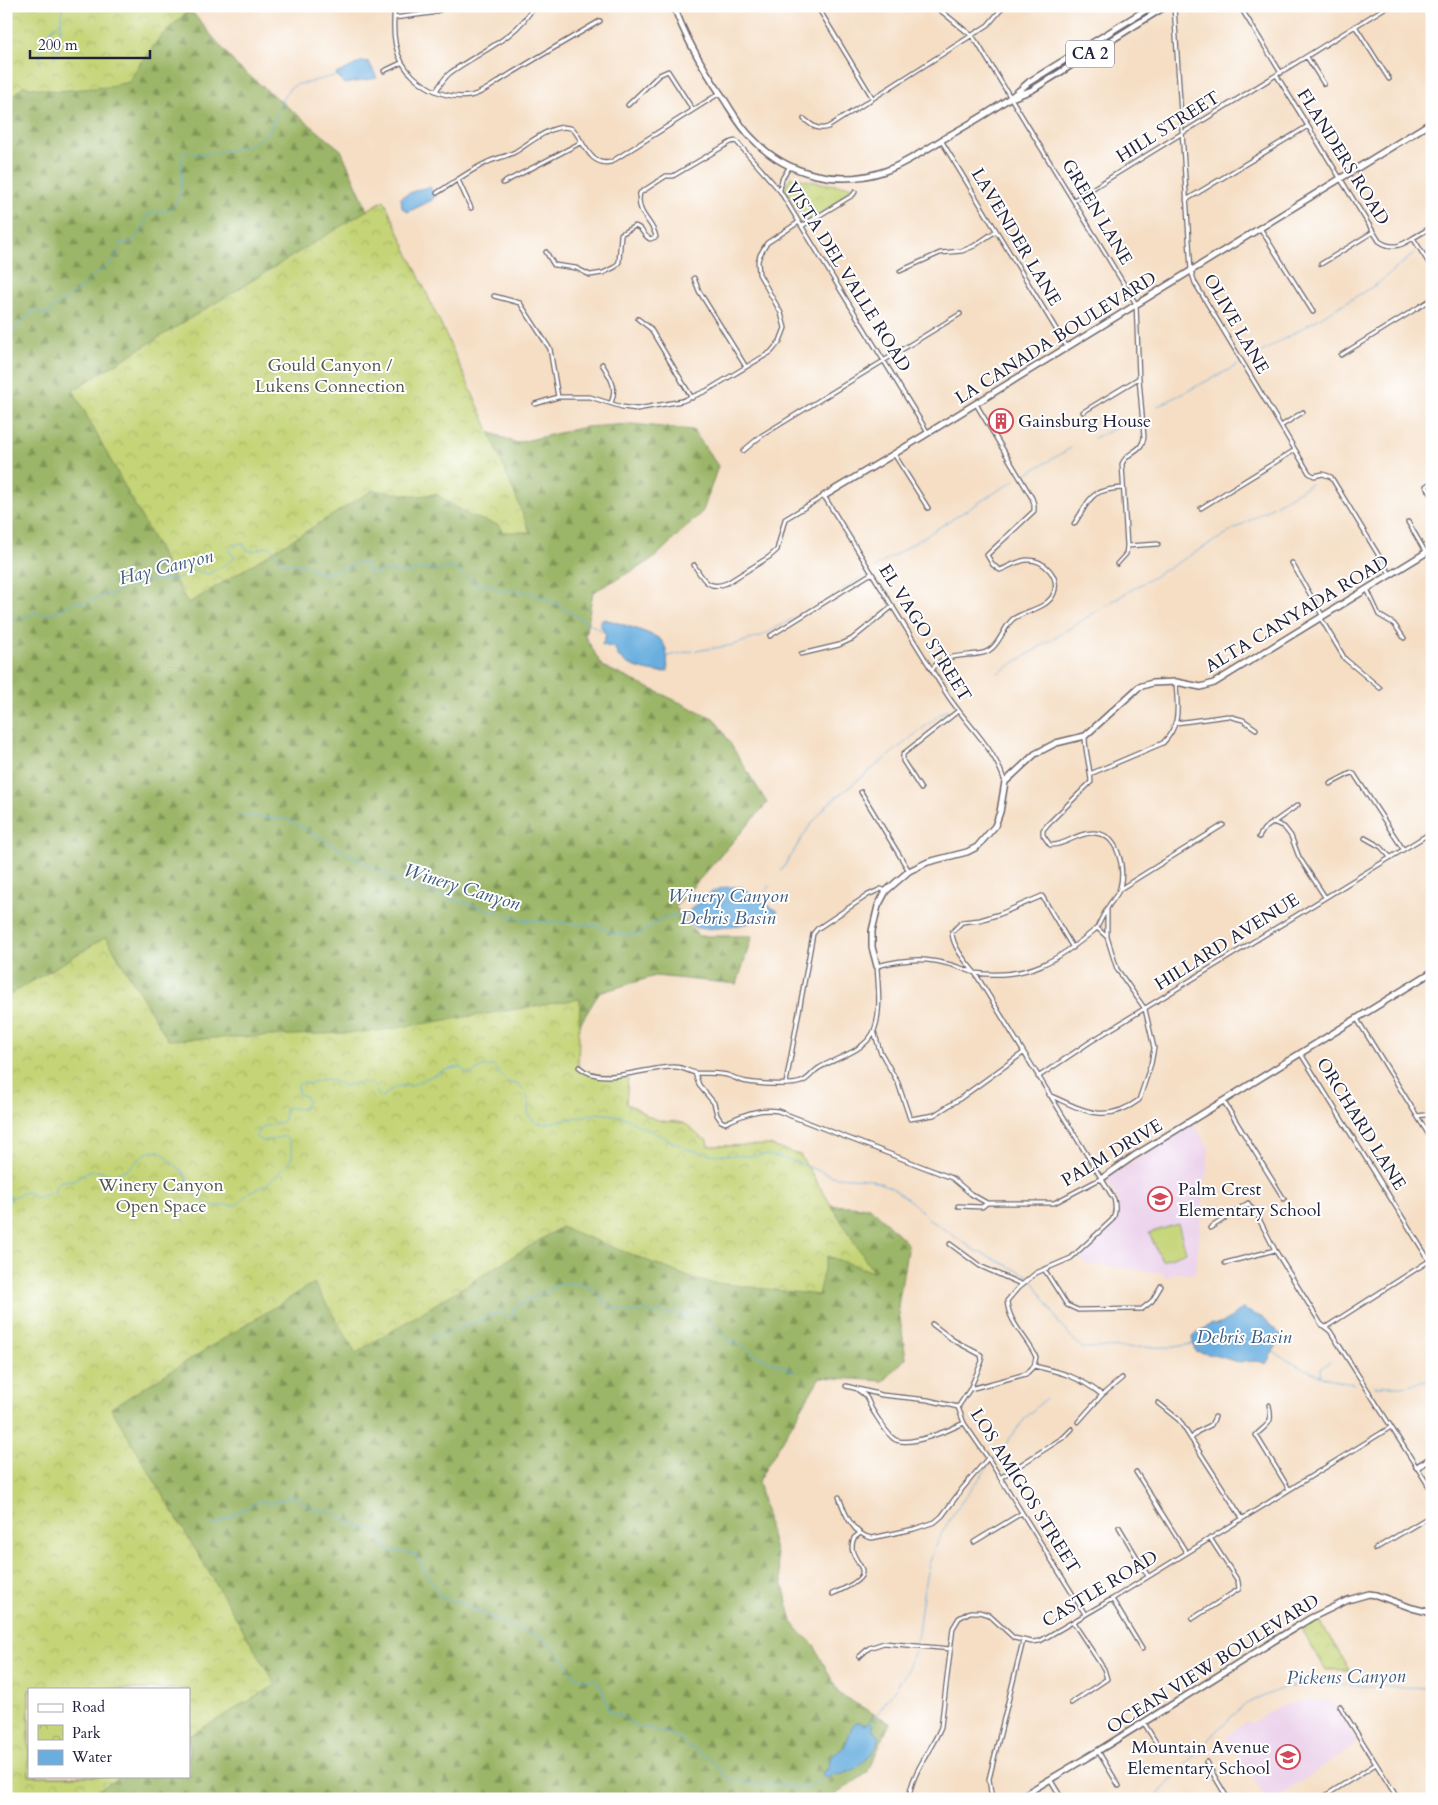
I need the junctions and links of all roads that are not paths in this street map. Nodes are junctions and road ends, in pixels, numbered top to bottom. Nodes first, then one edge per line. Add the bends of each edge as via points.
1 (395, 6) edge
2 (449, 6) edge
3 (534, 6) edge
4 (817, 6) edge
5 (935, 6) edge
6 (1004, 6) edge
7 (1166, 6) edge
8 (1174, 6) edge
9 (1388, 6) edge
10 (675, 7) edge
11 (1149, 7) edge
12 (1244, 13) dead end
13 (394, 18) junction
14 (600, 21) dead end
15 (1355, 26) junction
16 (972, 36) junction
17 (1307, 57) junction
18 (401, 63) junction
19 (384, 71) dead end
20 (1281, 73) junction
21 (1276, 76) junction
22 (1389, 80) dead end
23 (1324, 84) dead end
24 (436, 91) junction
25 (720, 93) junction
26 (872, 97) junction
27 (1012, 98) junction
28 (628, 105) dead end
29 (693, 110) junction
30 (804, 119) dead end
31 (1432, 122) edge
32 (1308, 126) junction
33 (1182, 135) junction
34 (941, 140) junction
35 (582, 142) junction
36 (790, 166) junction
37 (1340, 178) junction
38 (458, 180) junction
39 (503, 183) dead end
40 (780, 191) junction
41 (855, 192) dead end
42 (437, 194) dead end
43 (1074, 200) junction
44 (1186, 200) junction
45 (471, 208) dead end
46 (799, 222) junction
47 (802, 226) junction
48 (1432, 227) edge
49 (1260, 228) junction
50 (996, 231) junction
51 (1373, 232) junction
52 (1414, 238) junction
53 (546, 252) dead end
54 (1321, 264) dead end
55 (1432, 268) edge
56 (900, 271) dead end
57 (1191, 271) junction
58 (694, 278) dead end
59 (494, 296) dead end
60 (1432, 299) edge
61 (1136, 304) junction
62 (1312, 312) dead end
63 (960, 314) dead end
64 (638, 319) dead end
65 (1067, 347) junction
66 (1341, 355) dead end
67 (884, 360) junction
68 (602, 364) dead end
69 (746, 367) junction
70 (1139, 378) junction
71 (558, 398) junction
72 (692, 398) junction
73 (611, 403) junction
74 (535, 404) dead end
75 (976, 404) junction
76 (1083, 412) dead end
77 (1303, 412) dead end
78 (1281, 426) junction
79 (928, 433) junction
80 (1295, 450) junction
81 (743, 451) dead end
82 (894, 454) junction
83 (1432, 482) edge
84 (1123, 488) junction
85 (1432, 495) edge
86 (824, 496) junction
87 (928, 508) dead end
88 (1201, 508) dead end
89 (1408, 522) dead end
90 (1432, 522) edge
91 (1074, 524) dead end
92 (1432, 527) edge
93 (1158, 544) dead end
94 (1127, 546) junction
95 (1432, 549) edge
96 (1426, 553) junction
97 (1292, 563) dead end
98 (1117, 564) dead end
99 (694, 565) dead end
100 (872, 574) junction
101 (1390, 574) junction
102 (1367, 589) junction
103 (893, 606) junction
104 (1321, 616) junction
105 (770, 636) dead end
106 (1404, 638) dead end
107 (801, 654) dead end
108 (932, 670) junction
109 (1176, 682) junction
110 (1380, 688) dead end
111 (958, 711) junction
112 (1176, 723) junction
113 (1256, 729) dead end
114 (1085, 736) junction
115 (1090, 774) junction
116 (1004, 782) junction
117 (1330, 784) dead end
118 (921, 789) dead end
119 (861, 792) dead end
120 (1298, 804) dead end
121 (1273, 822) junction
122 (1223, 824) dead end
123 (1432, 832) edge
124 (1259, 837) dead end
125 (1364, 838) dead end
126 (1402, 849) junction
127 (1390, 857) junction
128 (909, 870) junction
129 (1120, 889) junction
130 (886, 891) junction
131 (1325, 897) junction
132 (1107, 908) junction
133 (1097, 928) junction
134 (1106, 937) junction
135 (1073, 948) junction
136 (877, 966) junction
137 (1432, 972) edge
138 (974, 973) junction
139 (1145, 1009) junction
140 (1357, 1019) junction
141 (874, 1031) junction
142 (1023, 1053) junction
143 (1301, 1054) junction
144 (579, 1067) dead end
145 (695, 1073) junction
146 (1038, 1077) junction
147 (786, 1083) junction
148 (1048, 1095) junction
149 (1224, 1102) junction
150 (1432, 1114) edge
151 (1417, 1116) junction
152 (1432, 1140) edge
153 (1101, 1178) junction
154 (1284, 1199) dead end
155 (987, 1203) junction
156 (958, 1206) dead end
157 (1210, 1228) dead end
158 (950, 1244) dead end
159 (1275, 1250) junction
160 (1430, 1260) edge
161 (1225, 1263) dead end
162 (1044, 1268) junction
163 (1021, 1284) junction
164 (1161, 1286) dead end
165 (932, 1324) dead end
166 (1326, 1327) junction
167 (1034, 1366) junction
168 (1122, 1378) dead end
169 (846, 1386) dead end
170 (970, 1389) junction
171 (858, 1390) junction
172 (1102, 1395) junction
173 (1158, 1403) dead end
174 (1269, 1405) dead end
175 (958, 1407) junction
176 (1215, 1417) dead end
177 (1078, 1422) dead end
178 (964, 1423) junction
179 (1391, 1427) junction
180 (1072, 1429) dead end
181 (1191, 1439) junction
182 (988, 1458) junction
183 (1432, 1458) edge
184 (1416, 1467) junction
185 (1136, 1472) dead end
186 (1000, 1478) junction
187 (1289, 1489) junction
188 (1432, 1491) edge
189 (839, 1498) dead end
190 (1022, 1513) junction
191 (1432, 1516) edge
192 (1242, 1518) junction
193 (1119, 1527) dead end
194 (859, 1534) junction
195 (1210, 1538) junction
196 (974, 1542) dead end
197 (1374, 1549) dead end
198 (1186, 1552) junction
199 (1148, 1576) junction
200 (832, 1594) dead end
201 (1112, 1599) junction
202 (1432, 1613) edge
203 (1085, 1614) junction
204 (1192, 1619) dead end
205 (1073, 1622) junction
206 (1023, 1641) junction
207 (951, 1649) junction
208 (1142, 1649) dead end
209 (859, 1657) dead end
210 (1071, 1703) dead end
211 (1340, 1706) dead end
212 (1144, 1722) junction
213 (1157, 1744) dead end
214 (1098, 1751) junction
215 (1206, 1762) dead end
216 (1376, 1764) junction
217 (1050, 1780) junction
218 (1119, 1786) dead end
219 (909, 1799) edge
220 (992, 1799) edge
221 (1017, 1799) edge
222 (1062, 1799) edge
223 (1228, 1799) edge
224 (1320, 1799) edge
225 (1398, 1799) edge

1 - 13 street
2 - 13 street via 432,13
3 - 24 street via 528,17 505,39 450,73
4 - 26 street
5 - 16 street, GREEN LANE
6 - 16 street via 988,25
7 - 27 street, CA 2 via 1032,90
8 - 33 street, OLIVE LANE
9 - 15 street, HILL STREET
10 - 25 street, CA 2 via 686,34
11 - 27 street, CA 2 via 1029,82
12 - 20 street, FLANDERS ROAD
13 - 18 street via 396,52
14 - 24 street via 477,94 453,97
15 - 17 street, HILL STREET
15 - 22 street
16 - 26 street
16 - 27 street, GREEN LANE
17 - 20 street, HILL STREET
17 - 23 street
18 - 19 street
18 - 24 street via 412,76
20 - 21 street, HILL STREET
21 - 32 street, FLANDERS ROAD
21 - 33 street, HILL STREET
25 - 29 street
25 - 36 street, CA 2 via 752,139
26 - 30 street via 822,129
27 - 34 street, CA 2
27 - 43 street, GREEN LANE
28 - 29 street via 659,75 668,71
29 - 35 street via 611,162 604,164 594,159
31 - 37 street, LA CANADA BOULEVARD
32 - 37 street, FLANDERS ROAD
32 - 44 street
33 - 43 street, HILL STREET
33 - 44 street, OLIVE LANE
34 - 36 street, CA 2 via 897,166 857,178 823,177
34 - 50 street, LAVENDER LANE
35 - 38 street via 576,131 570,128 552,130
35 - 39 street
36 - 40 street via 782,179
37 - 49 street, LA CANADA BOULEVARD
37 - 51 street, FLANDERS ROAD
38 - 42 street
38 - 45 street
40 - 46 street, VISTA DEL VALLE ROAD
40 - 53 street, VISTA DEL VALLE ROAD via 736,141 731,142 640,193 644,217 656,237 646,237 635,226 621,234 620,257 615,267 590,275 576,268 554,265
41 - 47 street
43 - 61 street, GREEN LANE
44 - 57 street, OLIVE LANE
46 - 47 street, VISTA DEL VALLE ROAD
46 - 69 street via 767,243 760,255 759,274 781,313 784,328 776,347
47 - 67 street, VISTA DEL VALLE ROAD
48 - 52 street, FLANDERS ROAD
49 - 57 street, LA CANADA BOULEVARD
49 - 62 street
50 - 56 street via 974,246 940,253
50 - 65 street, LAVENDER LANE
51 - 52 street, FLANDERS ROAD via 1379,241 1395,247
51 - 54 street
52 - 55 street
57 - 61 street, LA CANADA BOULEVARD
57 - 78 street, OLIVE LANE
58 - 69 street
59 - 71 street via 520,303 542,336 550,350
60 - 66 street
61 - 65 street, LA CANADA BOULEVARD
61 - 70 street, GREEN LANE
63 - 67 street
64 - 72 street via 650,328
65 - 75 street, LA CANADA BOULEVARD
67 - 79 street, VISTA DEL VALLE ROAD
67 - 81 street via 761,436
68 - 73 street via 615,389
69 - 72 street
70 - 76 street
70 - 84 street, GREEN LANE via 1144,443 1123,461
71 - 73 street via 590,397
71 - 74 street
72 - 73 street via 637,409
75 - 79 street, LA CANADA BOULEVARD
75 - 108 street via 1034,504 1034,511 987,555 1000,570 1026,559 1038,561 1049,569 1054,579 1054,593 1048,602 1012,620 1001,639 986,652 942,659
77 - 78 street
78 - 80 street, OLIVE LANE
79 - 82 street, LA CANADA BOULEVARD
80 - 88 street
80 - 101 street, OLIVE LANE via 1310,475 1331,477
82 - 86 street, LA CANADA BOULEVARD
82 - 87 street
83 - 85 street via 1426,486
84 - 91 street via 1095,493
84 - 94 street, GREEN LANE
86 - 99 street, LA CANADA BOULEVARD via 784,520 779,546 769,557 727,584 713,586 702,578
86 - 100 street, EL VAGO STREET
89 - 96 street
90 - 92 street
93 - 94 street
94 - 98 street via 1126,554
95 - 96 street, ALTA CANYADA ROAD
96 - 101 street, ALTA CANYADA ROAD
97 - 104 street
100 - 103 street, EL VAGO STREET
100 - 105 street
101 - 102 street, ALTA CANYADA ROAD
102 - 104 street, ALTA CANYADA ROAD
102 - 106 street via 1379,615 1394,624
103 - 107 street via 839,645
103 - 108 street, EL VAGO STREET
104 - 109 street, ALTA CANYADA ROAD via 1214,683 1201,687
104 - 110 street via 1345,659
108 - 111 street, EL VAGO STREET
109 - 112 street
109 - 114 street, ALTA CANYADA ROAD via 1139,687
111 - 116 street, EL VAGO STREET via 987,745 1000,766
111 - 118 street via 903,754 903,761
112 - 113 street via 1228,716 1244,720
112 - 115 street via 1171,735 1163,742
114 - 115 street
114 - 116 street, ALTA CANYADA ROAD via 1056,743 1035,754
115 - 129 street via 1089,786 1048,824 1043,834 1053,845 1086,833 1110,839 1121,861
116 - 128 street via 995,826 977,847
117 - 126 street via 1354,774
119 - 128 street
120 - 121 street
121 - 124 street
121 - 131 street via 1284,827 1291,836 1299,857
122 - 129 street
123 - 126 street, HILLARD AVENUE
125 - 127 street via 1381,847
126 - 127 street, HILLARD AVENUE
127 - 131 street, HILLARD AVENUE
128 - 130 street
129 - 132 street
130 - 136 street via 878,906 872,931
130 - 147 street via 881,889 868,895 813,934
131 - 139 street, HILLARD AVENUE
132 - 133 street
132 - 134 street
133 - 134 street
133 - 135 street
134 - 139 street via 1117,968
135 - 138 street via 1032,969 1006,974
135 - 138 street via 1042,896 1000,914 962,922 957,926 952,932 953,940
136 - 138 street via 923,959
136 - 141 street via 879,992
137 - 140 street, PALM DRIVE
138 - 142 street
139 - 146 street, HILLARD AVENUE
139 - 148 street via 1154,1048 1139,1100 1119,1112 1089,1113
140 - 143 street, PALM DRIVE
140 - 151 street
141 - 142 street via 880,1051 898,1083 910,1119 934,1115
141 - 147 street via 848,1054 816,1069 806,1080
142 - 146 street
143 - 149 street, PALM DRIVE
143 - 160 street, ORCHARD LANE
144 - 145 street via 584,1072 613,1077 662,1066 680,1067
145 - 147 street via 718,1073 745,1082
145 - 155 street via 699,1085 725,1123 753,1111 778,1111 952,1178
146 - 148 street
148 - 153 street
149 - 153 street, PALM DRIVE
149 - 154 street
150 - 151 street
151 - 152 street
153 - 155 street, PALM DRIVE via 1054,1203
153 - 162 street via 1114,1199 1114,1216 1071,1258
155 - 156 street, PALM DRIVE via 982,1207
157 - 159 street via 1248,1203
158 - 163 street via 980,1266
159 - 161 street
159 - 166 street via 1321,1324
160 - 166 street
162 - 163 street
162 - 164 street via 1067,1305 1078,1310 1142,1309 1152,1301
163 - 167 street via 1007,1302 1008,1313 1036,1357
165 - 170 street via 981,1356 982,1361
166 - 179 street
167 - 170 street via 1026,1374
167 - 172 street via 1063,1372 1088,1383
168 - 172 street
169 - 171 street
170 - 175 street
171 - 175 street
171 - 178 street via 866,1396 892,1438 900,1442 942,1433
172 - 177 street
173 - 181 street via 1179,1420
174 - 187 street via 1272,1418 1256,1436
175 - 178 street, LOS AMIGOS STREET
176 - 181 street
178 - 182 street, LOS AMIGOS STREET
179 - 184 street
179 - 187 street, CASTLE ROAD
180 - 186 street via 1064,1438
181 - 192 street
182 - 186 street, LOS AMIGOS STREET
182 - 194 street via 935,1522 872,1538
183 - 184 street
184 - 188 street
185 - 198 street
186 - 190 street, LOS AMIGOS STREET
187 - 192 street, CASTLE ROAD
189 - 194 street
190 - 196 street
190 - 203 street, LOS AMIGOS STREET
191 - 197 street
192 - 195 street, CASTLE ROAD
193 - 199 street
194 - 200 street via 854,1538 852,1548 862,1575 850,1587
195 - 198 street, CASTLE ROAD
195 - 204 street via 1238,1581 1239,1589
198 - 199 street, CASTLE ROAD
199 - 201 street, CASTLE ROAD
201 - 203 street, CASTLE ROAD
201 - 208 street
202 - 212 street, OCEAN VIEW BOULEVARD via 1376,1595 1348,1600 1298,1626
203 - 205 street, CASTLE ROAD
205 - 206 street, CASTLE ROAD via 1040,1641
205 - 210 street via 1104,1669 1107,1679
206 - 207 street via 1014,1638 989,1615 970,1612 959,1618 952,1628
206 - 220 street via 989,1778
207 - 209 street via 890,1643 874,1646
207 - 219 street via 941,1727 912,1780
211 - 216 street
212 - 213 street
212 - 214 street, OCEAN VIEW BOULEVARD
214 - 217 street, OCEAN VIEW BOULEVARD
214 - 218 street
215 - 223 street
216 - 224 street
216 - 225 street
217 - 221 street, OCEAN VIEW BOULEVARD
217 - 222 street

